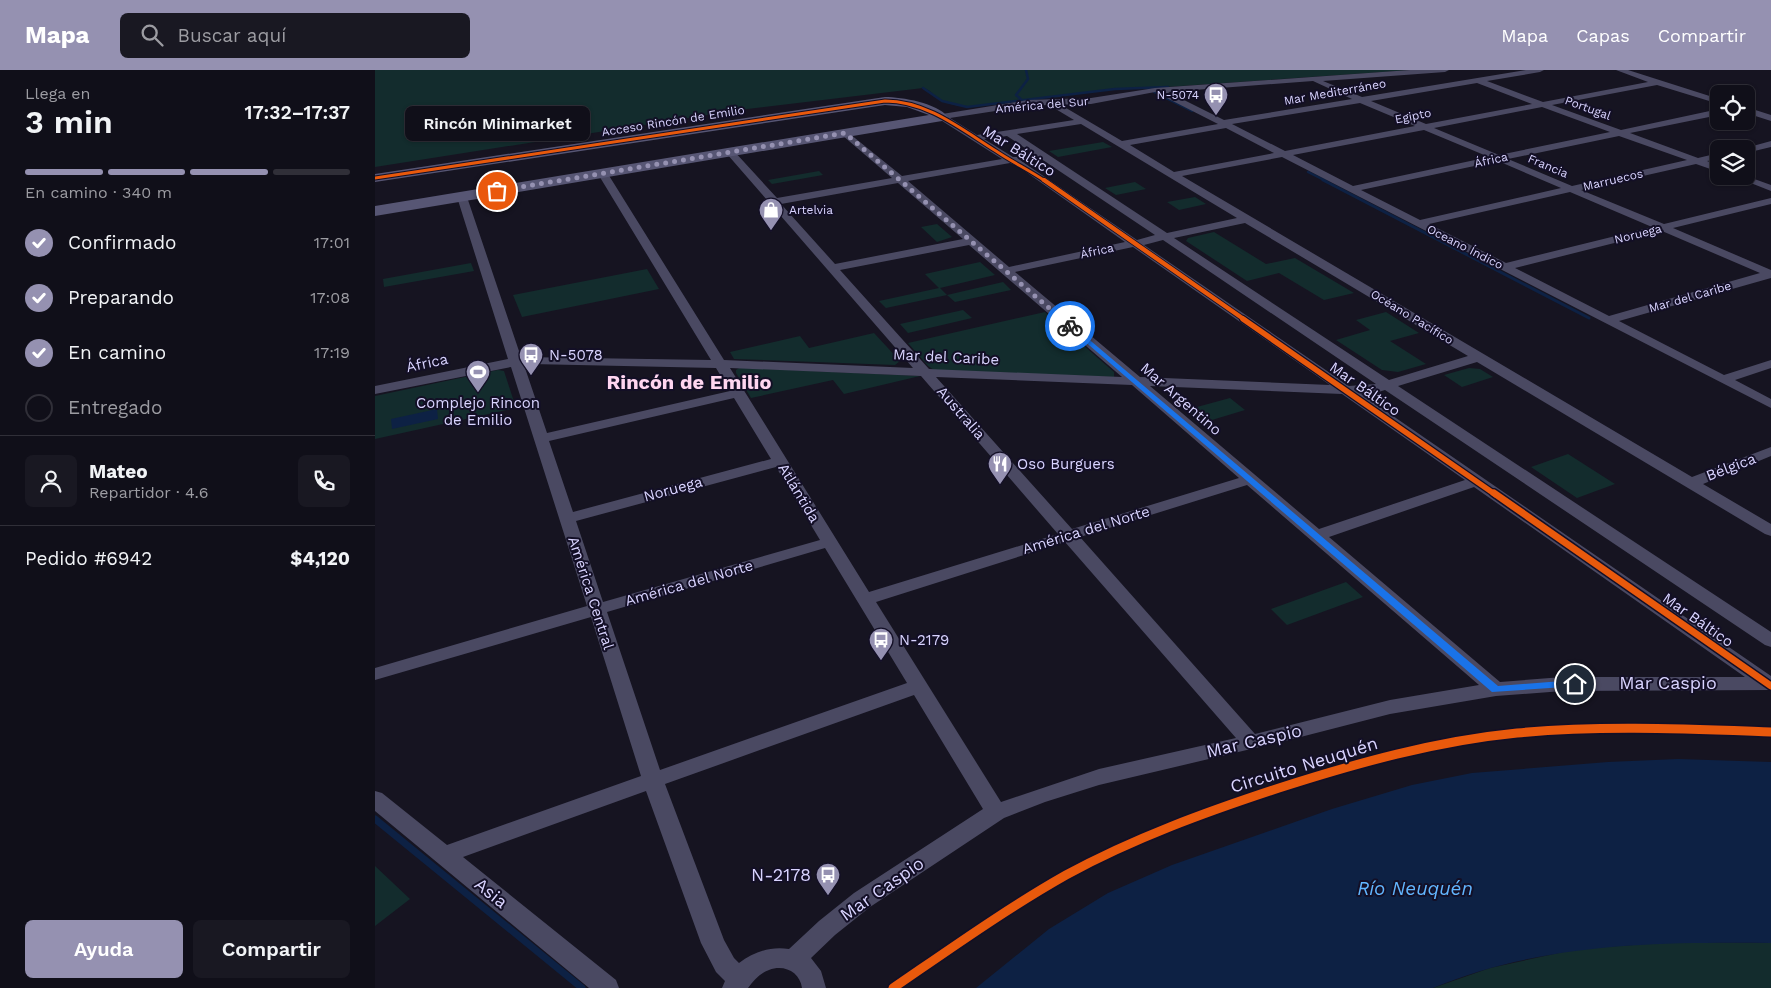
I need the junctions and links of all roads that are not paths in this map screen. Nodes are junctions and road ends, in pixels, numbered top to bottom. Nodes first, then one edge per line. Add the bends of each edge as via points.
1 (1445, 70) edge
2 (1449, 70) edge
3 (1540, 70) edge
4 (1620, 70) edge
5 (1315, 80) junction
6 (1477, 80) junction
7 (1658, 82) junction
8 (1159, 90) junction
9 (1710, 99) edge
10 (1361, 100) junction
11 (1052, 103) junction
12 (1542, 104) junction
13 (1755, 113) edge
14 (1710, 114) edge
15 (942, 117) junction
16 (1771, 118) edge
17 (1082, 121) junction
18 (1225, 124) junction
19 (1423, 126) junction
20 (845, 133) junction
21 (1009, 133) junction
22 (1620, 133) junction
23 (976, 138) junction
24 (1121, 144) junction
25 (1771, 144) edge
26 (1755, 148) edge
27 (730, 152) junction
28 (1282, 153) junction
29 (1042, 154) junction
30 (1498, 158) junction
31 (1710, 158) edge
32 (1012, 160) junction
33 (1697, 161) junction
34 (1710, 166) edge
35 (603, 174) junction
36 (1173, 175) junction
37 (375, 178) edge
38 (899, 180) junction
39 (1755, 182) edge
40 (1771, 188) edge
41 (1351, 189) junction
42 (1571, 189) junction
43 (462, 197) junction
44 (1771, 201) edge
45 (774, 202) junction
46 (375, 211) edge
47 (1247, 219) junction
48 (1419, 223) junction
49 (1663, 228) junction
50 (1165, 236) junction
51 (970, 240) junction
52 (1134, 243) junction
53 (832, 268) junction
54 (1505, 268) junction
55 (1005, 271) junction
56 (1771, 274) edge
57 (1608, 320) junction
58 (1479, 357) junction
59 (516, 361) junction
60 (720, 364) junction
61 (1771, 364) edge
62 (925, 372) junction
63 (1724, 380) junction
64 (1136, 382) junction
65 (1381, 387) junction
66 (375, 390) edge
67 (1345, 390) junction
68 (738, 392) junction
69 (1362, 402) junction
70 (1771, 404) edge
71 (541, 439) junction
72 (1771, 452) edge
73 (780, 461) junction
74 (1250, 479) junction
75 (1476, 480) junction
76 (1691, 483) junction
77 (567, 518) junction
78 (1771, 530) edge
79 (1069, 536) junction
80 (1316, 536) junction
81 (829, 542) junction
82 (865, 599) junction
83 (596, 609) junction
84 (1771, 641) edge
85 (375, 674) edge
86 (1769, 685) edge
87 (919, 686) junction
88 (1496, 689) junction
89 (1251, 742) junction
90 (653, 781) junction
91 (375, 800) edge
92 (996, 812) junction
93 (444, 855) junction
94 (793, 960) junction
95 (737, 984) edge
96 (607, 988) edge
97 (814, 988) edge

1 - 5 street, América del Sur
2 - 6 street, Portugal
3 - 6 street, Mar Mediterráneo
4 - 7 street
5 - 8 street, América del Sur
5 - 10 street, Francia
6 - 10 street, Mar Mediterráneo
6 - 12 street, Portugal
7 - 9 street
7 - 12 street, Egipto
8 - 11 street, América del Sur via 1091,101
8 - 18 street, Oceano Índico
10 - 18 street, Mar Mediterráneo
10 - 19 street, Francia
11 - 15 street, América del Sur via 1028,103
11 - 17 street, Océano Pacífico
12 - 19 street, Egipto
12 - 22 street, Portugal
13 - 16 street
14 - 22 street, África
15 - 20 street, América del Sur
15 - 23 street, Mar Báltico
15 - 37 street, Acceso Rincón de Emilio via 914,104 885,101
17 - 21 street
17 - 24 street, Océano Pacífico
18 - 24 street, Mar Mediterráneo
18 - 28 street, Oceano Índico
19 - 28 street, Egipto
19 - 30 street, Francia
20 - 27 street, América del Sur
20 - 38 street, Mar Argentino
21 - 23 street
21 - 29 street, Mar Báltico
22 - 30 street, África
22 - 33 street, Portugal
23 - 32 street, Mar Báltico
24 - 36 street, Océano Pacífico
25 - 26 street
27 - 35 street, América del Sur
27 - 45 street, Australia
28 - 36 street, Egipto
28 - 41 street, Oceano Índico
29 - 32 street
29 - 50 street, Mar Báltico
30 - 41 street, África
30 - 42 street, Francia
31 - 33 street, Marruecos
32 - 38 street
32 - 52 street, Mar Báltico
33 - 34 street, Portugal
33 - 42 street, Marruecos
35 - 43 street, América del Sur
35 - 60 street, Atlántida
36 - 47 street, Océano Pacífico
38 - 45 street
38 - 51 street, Mar Argentino
39 - 40 street
41 - 48 street, Oceano Índico
42 - 48 street, Marruecos
42 - 49 street, Francia
43 - 46 street, América del Sur
43 - 59 street, América Central
44 - 49 street, Noruega
45 - 53 street, Australia
47 - 50 street, África
47 - 58 street, Océano Pacífico
48 - 54 street, Oceano Índico
49 - 54 street, Noruega
49 - 56 street, Francia
50 - 52 street, África
50 - 65 street, Mar Báltico
51 - 53 street
51 - 55 street, Mar Argentino
52 - 55 street, África
52 - 67 street, Mar Báltico
53 - 62 street, Australia
54 - 57 street, Oceano Índico
55 - 64 street, Mar Argentino
56 - 57 street, Mar del Caribe
57 - 63 street, Oceano Índico
58 - 65 street, Mar del Caribe
58 - 76 street, Océano Pacífico
59 - 60 street, Mar del Caribe
59 - 66 street, África
59 - 71 street, América Central
60 - 62 street, Mar del Caribe
60 - 68 street, Atlántida
61 - 63 street
62 - 64 street, Mar del Caribe
62 - 79 street, Australia
63 - 70 street, Oceano Índico
64 - 67 street, Mar del Caribe
64 - 74 street, Mar Argentino
65 - 67 street, Mar del Caribe
65 - 69 street, Mar del Caribe via 1366,394
65 - 84 street, Mar Báltico
67 - 69 street, Mar Báltico
68 - 71 street
68 - 73 street, Atlántida
69 - 75 street, Mar Báltico
71 - 77 street, América Central
72 - 76 street, Bélgica
73 - 77 street, Noruega
73 - 81 street, Atlántida
74 - 79 street, América del Norte
74 - 80 street, Mar Argentino
75 - 80 street
75 - 86 street, Mar Báltico
76 - 78 street, Océano Pacífico
77 - 83 street, América Central
79 - 82 street, América del Norte
79 - 89 street, Australia
80 - 88 street, Mar Argentino
81 - 82 street, Atlántida
81 - 83 street, América del Norte
82 - 87 street, Atlántida
83 - 85 street, América del Norte
83 - 90 street, América Central
86 - 88 street, Mar Caspio via 1563,684
87 - 90 street
87 - 92 street, Atlántida
88 - 89 street, Mar Caspio via 1389,707
89 - 92 street, Mar Caspio via 1099,777
90 - 93 street
90 - 95 street, América Central via 713,944
91 - 93 street, Asia
92 - 94 street, Mar Caspio via 862,900
93 - 96 street, Asia
94 - 95 street via 764,961 750,968
94 - 97 street via 810,972

